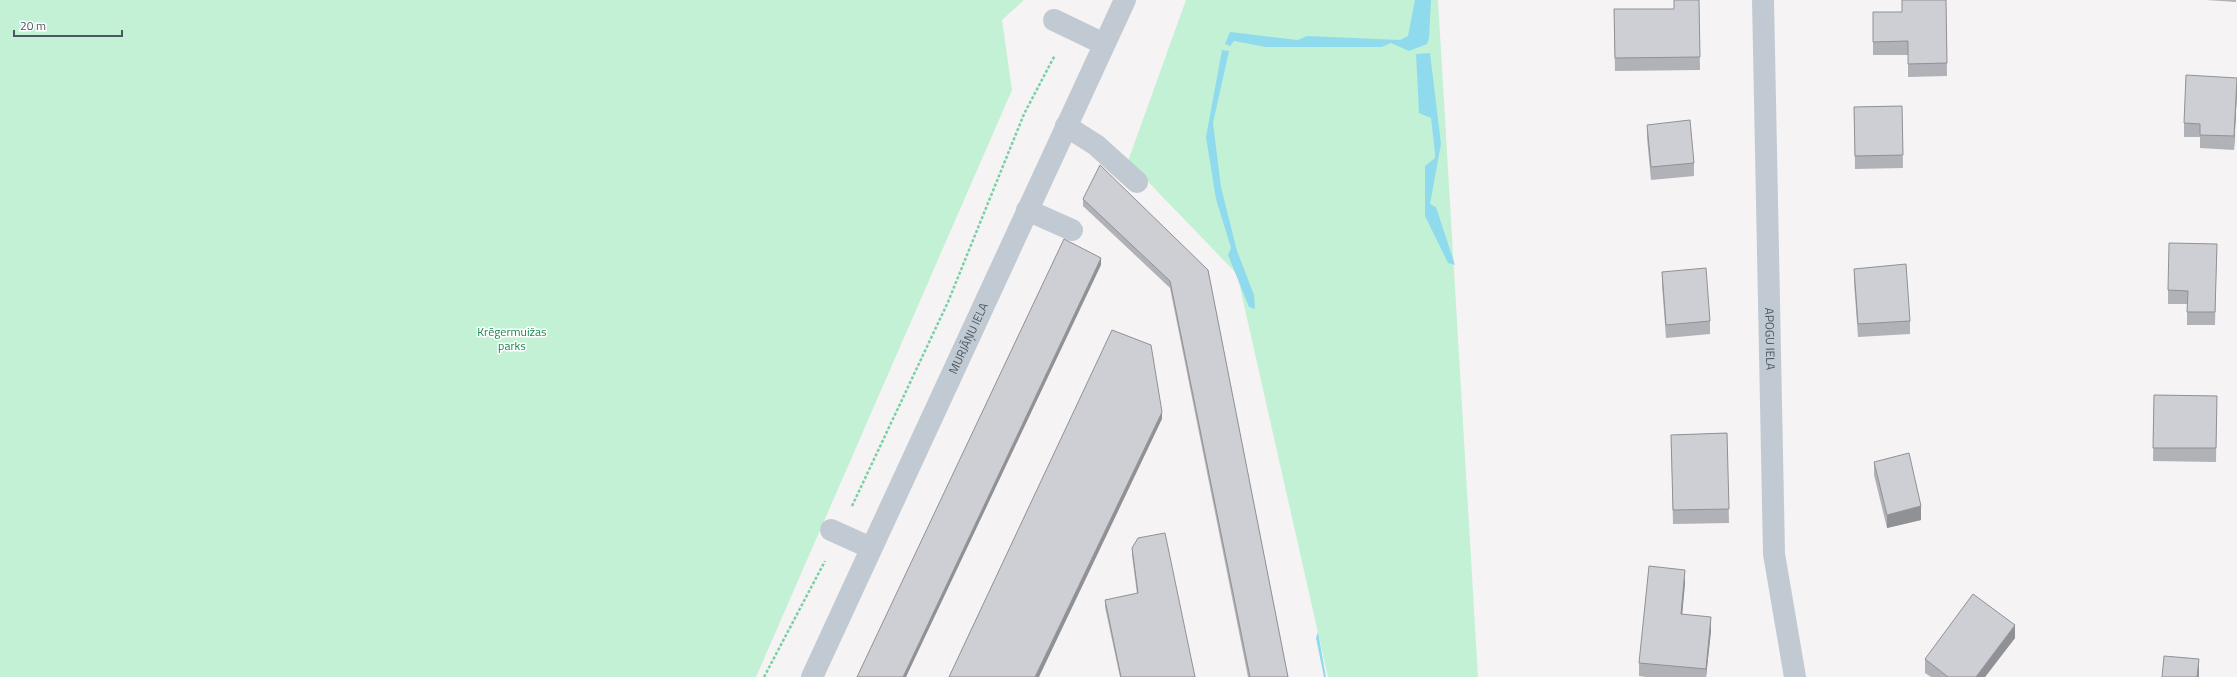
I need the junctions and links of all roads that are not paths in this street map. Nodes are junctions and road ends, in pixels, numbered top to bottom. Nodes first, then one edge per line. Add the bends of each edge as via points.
1 (1125, 0) edge
2 (1763, 0) edge
3 (1061, 23) road end
4 (1104, 44) junction
5 (1066, 126) junction
6 (1137, 182) dead end
7 (1027, 210) junction
8 (1072, 230) dead end
9 (835, 532) road end
10 (871, 548) junction
11 (812, 677) edge
12 (1795, 677) edge

1 - 4 street, MURJĀŅU IELA
2 - 12 street, APOGU IELA via 1774,554
3 - 4 street
4 - 5 street, MURJĀŅU IELA
5 - 6 street via 1096,145
5 - 7 street, MURJĀŅU IELA
7 - 8 street
7 - 10 street, MURJĀŅU IELA
9 - 10 street
10 - 11 street, MURJĀŅU IELA

